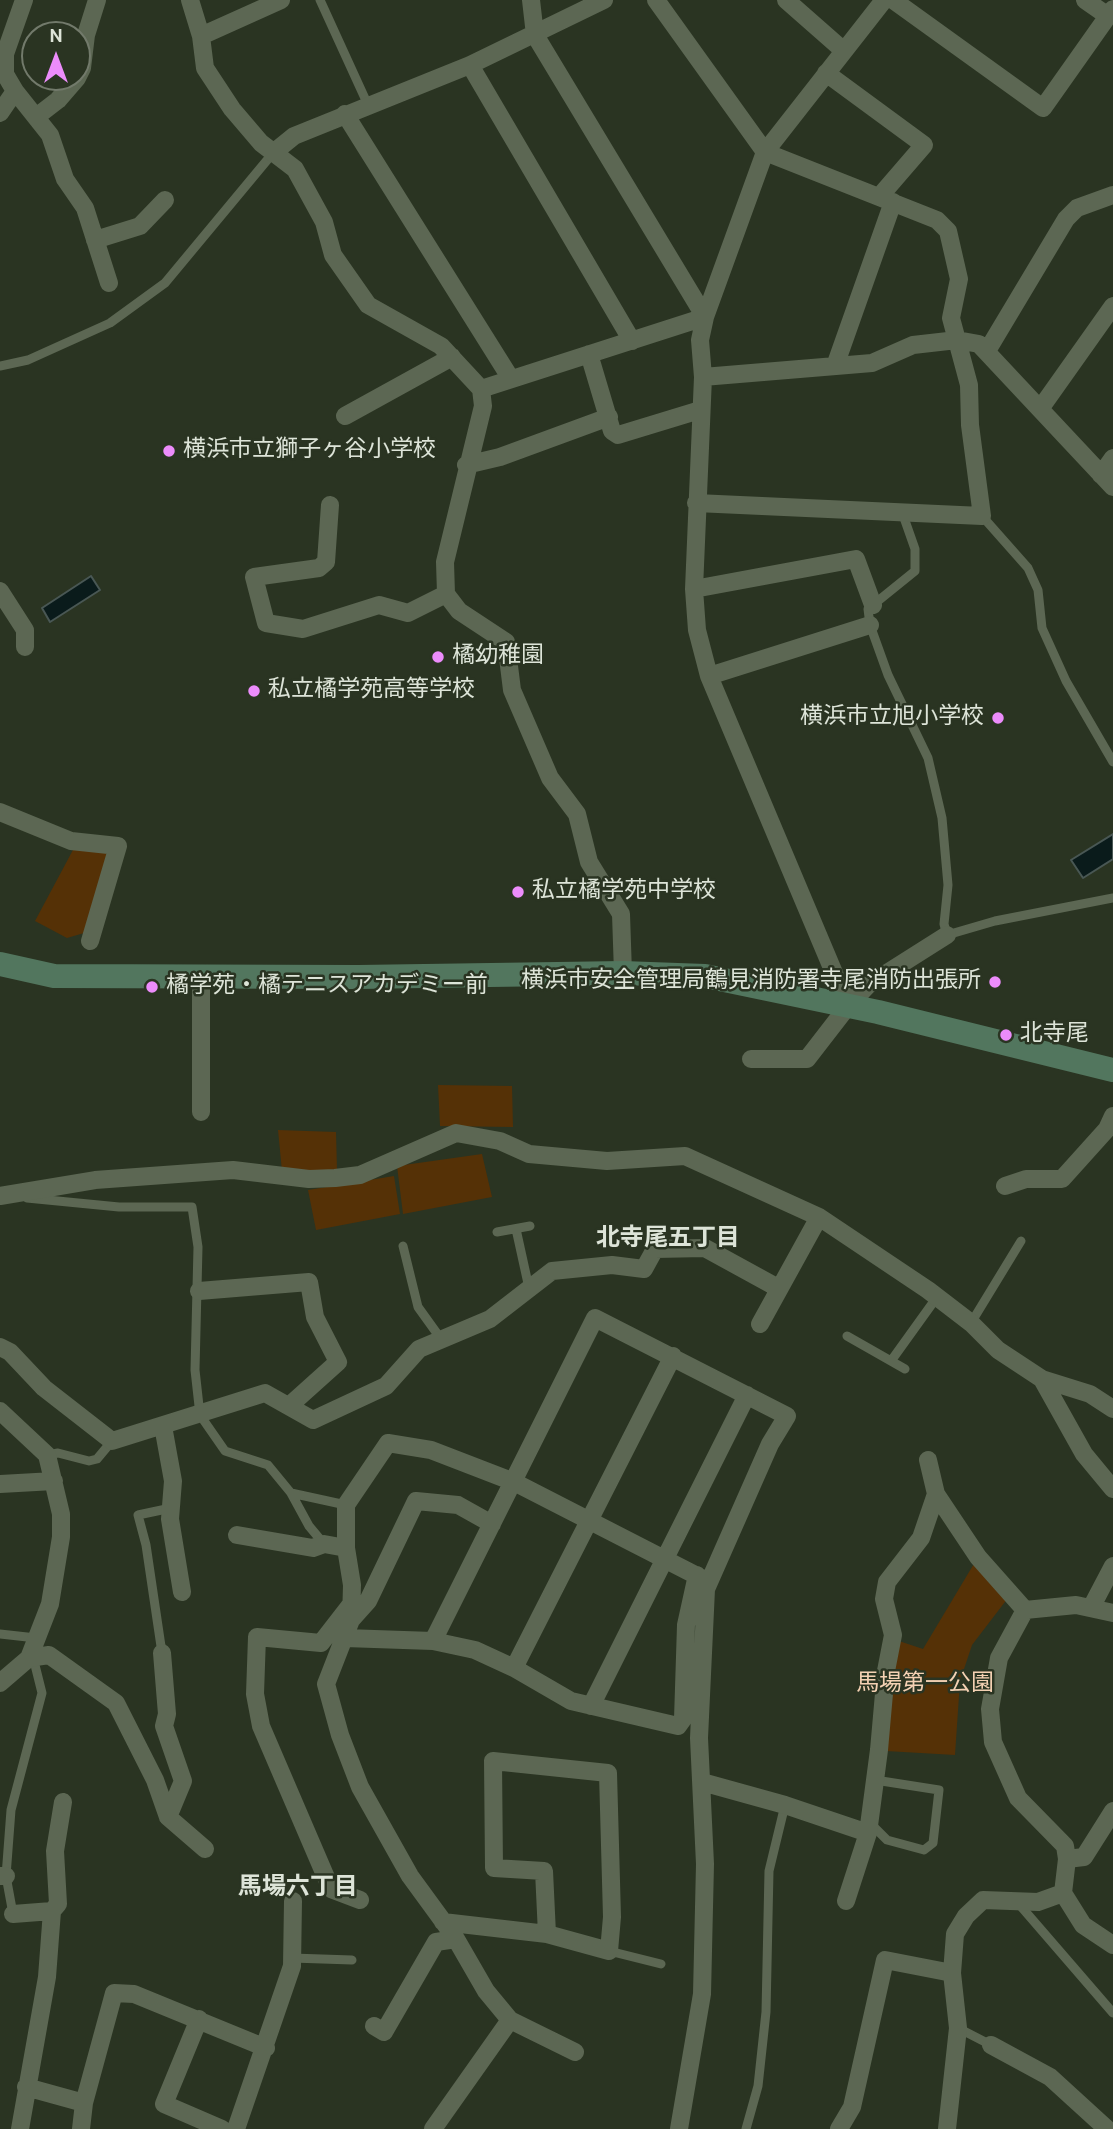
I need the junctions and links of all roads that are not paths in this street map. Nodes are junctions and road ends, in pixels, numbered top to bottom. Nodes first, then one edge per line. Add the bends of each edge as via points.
1 (24, 0) edge
2 (97, 0) edge
3 (190, 0) edge
4 (281, 0) edge
5 (320, 0) edge
6 (531, 0) edge
7 (604, 0) edge
8 (656, 0) edge
9 (786, 0) edge
10 (884, 0) edge
11 (893, 0) edge
12 (1085, 0) edge
13 (1110, 12) edge
14 (535, 34) junction
15 (201, 36) junction
16 (844, 51) junction
17 (470, 65) junction
18 (826, 73) junction
19 (15, 92) junction
20 (368, 105) junction
21 (0, 113) edge
22 (345, 114) junction
23 (36, 117) junction
24 (765, 152) junction
25 (273, 153) junction
26 (1113, 195) edge
27 (886, 199) junction
28 (165, 201) dead end
29 (94, 240) junction
30 (109, 282) dead end
31 (1113, 306) edge
32 (705, 317) junction
33 (957, 340) junction
34 (632, 341) junction
35 (988, 351) junction
36 (589, 354) junction
37 (452, 357) junction
38 (0, 366) edge
39 (835, 366) junction
40 (703, 377) junction
41 (512, 379) junction
42 (481, 389) junction
43 (1040, 409) junction
44 (701, 410) junction
45 (345, 416) dead end
46 (609, 417) junction
47 (1113, 458) edge
48 (466, 465) junction
49 (1107, 481) edge
50 (696, 503) junction
51 (330, 505) dead end
52 (902, 512) junction
53 (982, 516) junction
54 (694, 589) junction
55 (0, 591) edge
56 (446, 594) junction
57 (873, 606) junction
58 (870, 625) junction
59 (25, 647) dead end
60 (709, 676) junction
61 (1113, 762) edge
62 (0, 812) edge
63 (1113, 898) edge
64 (947, 935) junction
65 (90, 941) dead end
66 (0, 964) edge
67 (623, 973) junction
68 (201, 977) junction
69 (848, 1006) junction
70 (751, 1059) dead end
71 (1113, 1070) edge
72 (201, 1112) dead end
73 (1113, 1116) edge
74 (1005, 1186) dead end
75 (6, 1196) edge
76 (819, 1217) junction
77 (530, 1226) dead end
78 (516, 1229) junction
79 (497, 1231) dead end
80 (1021, 1241) dead end
81 (403, 1246) dead end
82 (778, 1288) junction
83 (529, 1289) junction
84 (199, 1291) junction
85 (937, 1297) junction
86 (971, 1323) junction
87 (760, 1324) dead end
88 (847, 1336) dead end
89 (441, 1339) junction
90 (0, 1348) edge
91 (673, 1356) junction
92 (891, 1361) junction
93 (905, 1369) dead end
94 (1042, 1379) junction
95 (747, 1395) junction
96 (289, 1406) junction
97 (1113, 1409) edge
98 (0, 1412) edge
99 (200, 1415) junction
100 (163, 1426) junction
101 (112, 1441) junction
102 (47, 1455) junction
103 (928, 1460) dead end
104 (54, 1481) junction
105 (514, 1482) junction
106 (0, 1484) edge
107 (1113, 1489) edge
108 (291, 1493) junction
109 (936, 1494) junction
110 (346, 1505) junction
111 (171, 1508) junction
112 (588, 1520) junction
113 (492, 1524) junction
114 (237, 1535) dead end
115 (324, 1544) junction
116 (346, 1548) junction
117 (664, 1558) junction
118 (1113, 1566) edge
119 (703, 1578) junction
120 (182, 1592) dead end
121 (1092, 1606) junction
122 (1025, 1610) junction
123 (351, 1612) junction
124 (1113, 1613) edge
125 (0, 1634) edge
126 (36, 1638) junction
127 (345, 1638) junction
128 (433, 1641) junction
129 (162, 1653) joint
130 (31, 1658) junction
131 (514, 1668) junction
132 (0, 1683) edge
133 (591, 1706) junction
134 (875, 1780) junction
135 (702, 1782) junction
136 (63, 1802) dead end
137 (785, 1805) junction
138 (1113, 1811) edge
139 (168, 1817) junction
140 (869, 1828) junction
141 (205, 1849) dead end
142 (1068, 1859) junction
143 (3, 1876) edge
144 (1063, 1893) junction
145 (360, 1900) dead end
146 (293, 1901) dead end
147 (846, 1901) dead end
148 (1017, 1902) junction
149 (52, 1911) junction
150 (13, 1914) joint
151 (443, 1922) junction
152 (547, 1934) junction
153 (456, 1939) junction
154 (1113, 1945) edge
155 (609, 1951) junction
156 (292, 1958) junction
157 (352, 1960) dead end
158 (661, 1964) dead end
159 (952, 1973) junction
160 (1113, 2013) edge
161 (199, 2019) junction
162 (510, 2020) junction
163 (374, 2026) dead end
164 (958, 2028) junction
165 (991, 2045) joint
166 (266, 2048) junction
167 (575, 2052) dead end
168 (26, 2087) junction
169 (84, 2103) junction
170 (20, 2129) edge
171 (81, 2129) edge
172 (222, 2129) edge
173 (236, 2129) edge
174 (433, 2129) edge
175 (679, 2129) edge
176 (746, 2129) edge
177 (839, 2129) edge
178 (947, 2129) edge
179 (1107, 2129) edge

1 - 19 street via 5,54 5,74
2 - 23 street via 77,78
3 - 15 street
4 - 15 street
5 - 20 lane
6 - 14 street
7 - 14 street
8 - 24 street
9 - 16 street
10 - 16 street
11 - 13 street via 1043,108
12 - 13 street
14 - 17 street
14 - 32 street
15 - 25 street via 205,68 216,87
16 - 18 street
17 - 20 street
17 - 34 street
18 - 24 street
18 - 27 street via 924,145
19 - 21 street
19 - 23 street
20 - 22 street
22 - 25 street via 294,136
22 - 41 street
23 - 29 street via 50,135 69,187 85,208
24 - 27 street
24 - 32 street
25 - 37 street via 295,169 308,189 333,255 368,305 441,346
25 - 38 lane via 165,283 110,323 28,360
26 - 35 street via 1077,208 1066,219
27 - 33 street via 937,220 948,231 959,279 951,318
27 - 39 street
28 - 29 street via 140,226
29 - 30 street
31 - 43 street
32 - 34 street
32 - 40 street
33 - 35 street via 979,344
33 - 39 street via 913,345 872,363
33 - 53 street via 969,385
34 - 36 street
35 - 43 street
36 - 41 street
36 - 46 street
37 - 42 street
37 - 45 street
39 - 40 street
40 - 44 street
41 - 42 street
42 - 48 street via 483,406
43 - 49 street
44 - 46 street via 618,435 612,431
44 - 50 street
46 - 48 street
47 - 49 street
48 - 56 street via 445,562
50 - 52 street
50 - 54 street
51 - 56 street via 326,562 319,568 254,577 266,624 303,629 379,605 408,613
52 - 53 street
52 - 57 lane via 915,549 915,571
53 - 61 lane via 1028,568 1038,590 1042,628 1066,681
54 - 57 street via 856,559
54 - 60 street via 697,630
55 - 59 street via 25,630
56 - 67 street via 459,611 506,642 517,702 550,778 578,814 589,862 621,914
57 - 58 lane
58 - 60 street
58 - 64 lane via 928,758 942,818
60 - 69 street
62 - 65 street via 71,841 118,846
63 - 64 lane via 1006,918
64 - 69 street via 869,985
66 - 68 street via 54,976
67 - 68 street
67 - 69 street via 705,976
68 - 72 street
69 - 70 street via 807,1059
69 - 71 street
73 - 74 street via 1062,1180 1026,1179
75 - 76 street via 95,1180 233,1170 309,1180 348,1177 456,1133 500,1141 529,1154 607,1161 685,1156
75 - 84 lane via 119,1207 192,1207
76 - 82 street
76 - 85 street
77 - 78 lane
78 - 79 lane
78 - 83 lane
80 - 86 lane
81 - 89 lane via 418,1307
82 - 83 street via 705,1248 655,1249 644,1269 612,1265 552,1271
82 - 87 street
83 - 89 street via 490,1319
84 - 96 street via 309,1282 315,1317 338,1362
84 - 99 lane via 195,1370
85 - 86 street
85 - 92 lane
86 - 94 street via 998,1350
88 - 92 lane
89 - 96 street via 419,1349 386,1386 313,1420
90 - 101 street
91 - 95 street
91 - 105 street via 595,1318
91 - 112 street
92 - 93 lane
94 - 97 street via 1090,1394
94 - 107 street via 1084,1454
95 - 117 street
95 - 119 street via 787,1416
96 - 99 street via 265,1393
98 - 102 street
99 - 100 street
99 - 108 lane via 225,1451 268,1465
100 - 101 street
100 - 111 street via 173,1481
101 - 102 lane via 97,1459 89,1461 58,1453
102 - 104 street
103 - 109 street
104 - 106 street
104 - 126 street via 61,1537 50,1604
105 - 110 street via 432,1450 388,1443
105 - 112 street
105 - 113 street
108 - 110 lane
108 - 115 lane
109 - 122 street via 978,1557
109 - 134 street via 921,1538 887,1582 884,1599 893,1635
110 - 116 street
111 - 120 street
111 - 129 lane via 138,1515
112 - 117 street
112 - 131 street
113 - 123 street via 458,1505 416,1500 368,1601
113 - 128 street
114 - 115 street via 313,1548
115 - 116 street
116 - 123 street
117 - 119 street
117 - 133 street
118 - 121 street
119 - 133 street via 685,1625 683,1719 678,1726
119 - 135 street
121 - 122 street
121 - 124 street
122 - 142 street via 999,1658 990,1709 993,1742 1018,1798 1065,1846
123 - 127 street
123 - 145 street via 321,1643 257,1637 255,1694 261,1726 331,1889
125 - 126 lane
126 - 130 street
127 - 128 street
127 - 151 street via 326,1684 340,1735 360,1787 410,1876
128 - 131 street via 475,1650
129 - 139 street via 164,1726 183,1781
130 - 132 street
130 - 139 street via 49,1655 116,1703 155,1780
130 - 143 lane via 41,1693 14,1791
131 - 133 street via 571,1701
134 - 140 street
134 - 140 lane via 939,1790 933,1843 924,1850 887,1840
135 - 137 street
135 - 175 street via 702,1994
136 - 149 street via 55,1851 58,1904
137 - 140 street
137 - 176 lane via 769,1871 766,2011 758,2087
138 - 142 street via 1084,1857
139 - 141 street
140 - 147 street
142 - 144 street
143 - 150 lane
144 - 148 street via 1038,1902
144 - 154 street via 1083,1925
146 - 156 street
148 - 159 street via 983,1900 966,1916 955,1934
148 - 160 lane
149 - 150 street
149 - 168 street via 47,1977
151 - 152 street
151 - 153 street
152 - 155 street
152 - 155 street via 544,1871 494,1868 494,1761 608,1773
153 - 162 street
153 - 163 street via 436,1942 384,2032
155 - 158 lane
156 - 157 lane
156 - 166 street
159 - 164 street
159 - 177 street via 885,1960 852,2107
161 - 166 street
161 - 169 street via 134,1994 114,1993
161 - 172 street via 164,2104
162 - 167 street
162 - 174 street
164 - 165 lane
164 - 178 street
165 - 179 street via 1050,2077
166 - 173 street
168 - 169 street
168 - 170 street
169 - 171 street

